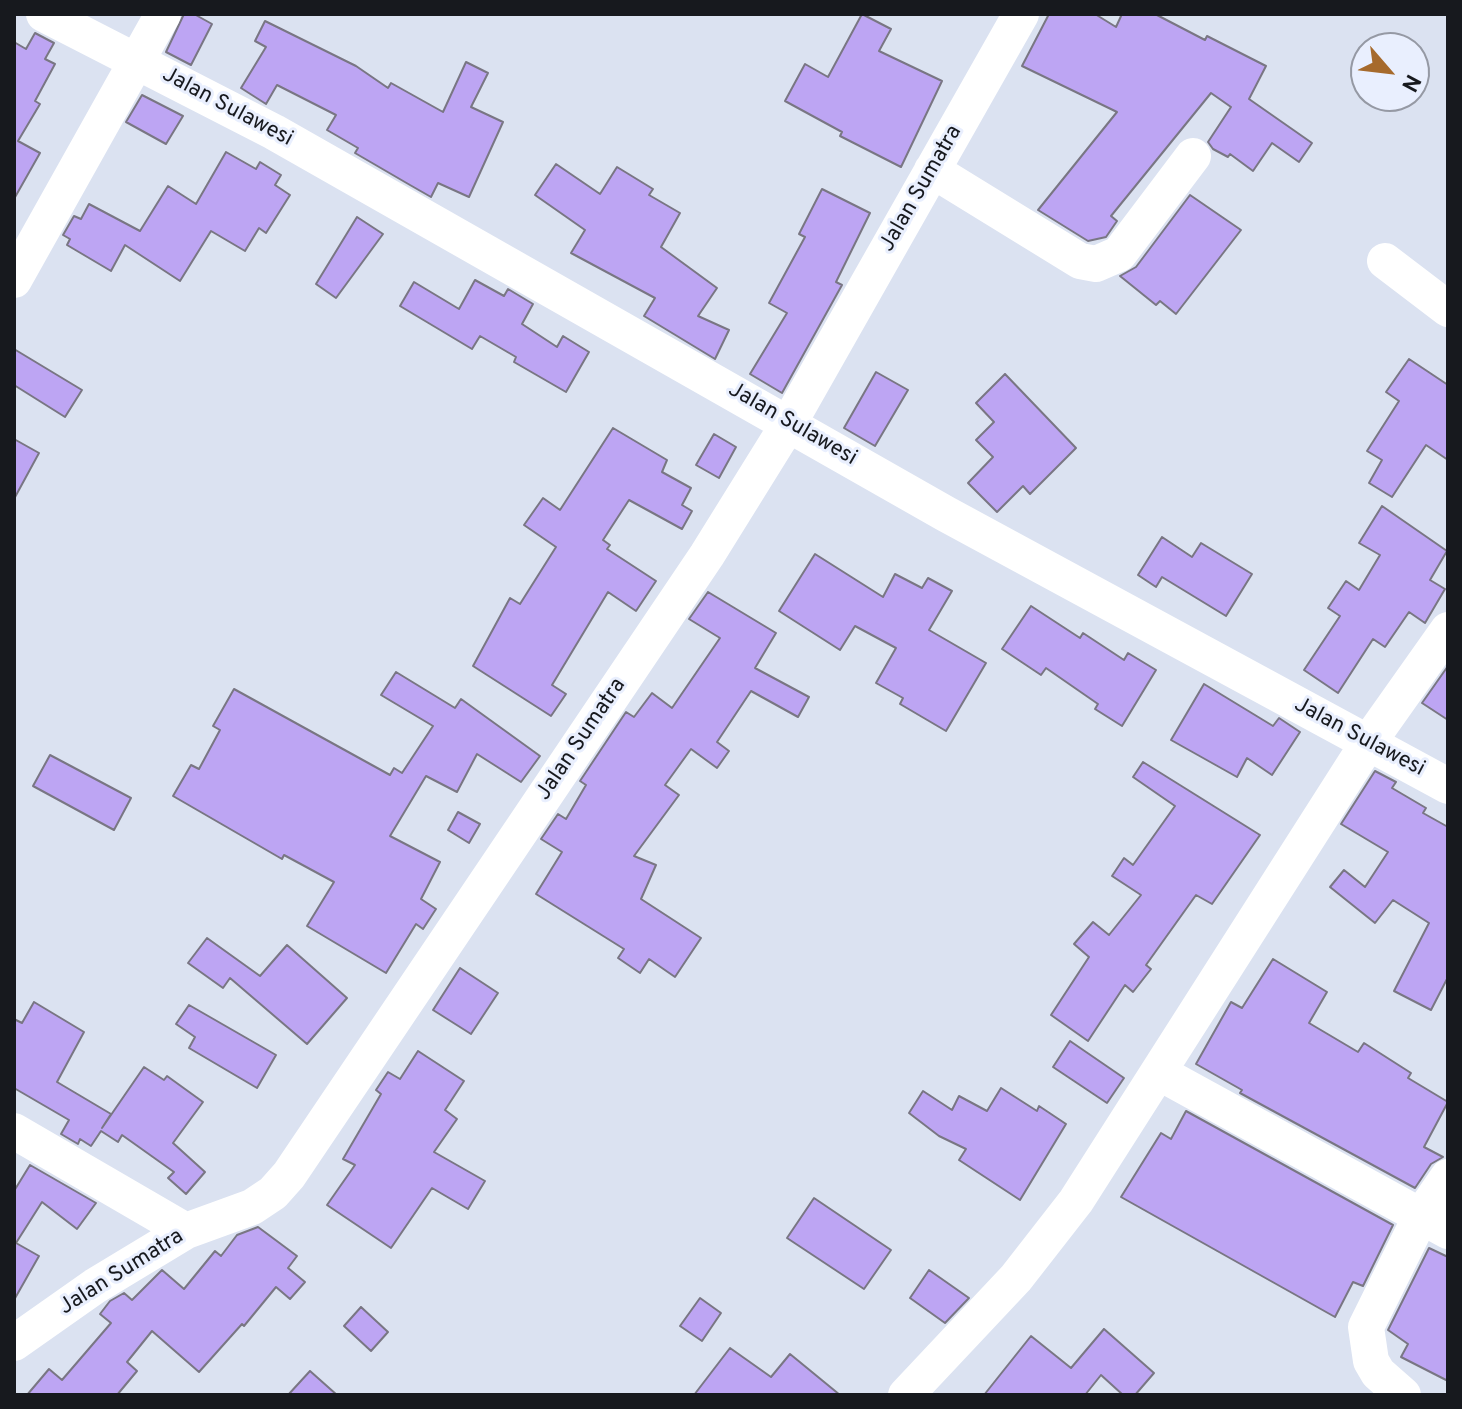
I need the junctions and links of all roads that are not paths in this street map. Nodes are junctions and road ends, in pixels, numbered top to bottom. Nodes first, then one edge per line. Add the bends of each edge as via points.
1 (44, 14) edge
2 (163, 14) edge
3 (1021, 14) edge
4 (139, 60) junction
5 (1193, 156) dead end
6 (932, 170) junction
7 (1385, 261) dead end
8 (14, 280) edge
9 (1448, 309) edge
10 (789, 423) junction
11 (1448, 630) edge
12 (1368, 743) junction
13 (1448, 786) edge
14 (1160, 1073) junction
15 (14, 1131) edge
16 (1448, 1177) edge
17 (1434, 1224) edge
18 (186, 1231) junction
19 (14, 1343) edge
20 (906, 1395) edge
21 (1403, 1395) edge

1 - 4 street, Jalan Sulawesi
2 - 4 street
3 - 6 street, Jalan Sumatra
4 - 8 street
4 - 10 street, Jalan Sulawesi
5 - 6 street via 1119,254 1096,264 1080,261
6 - 10 street, Jalan Sumatra
7 - 9 street
10 - 12 street, Jalan Sulawesi
10 - 18 street, Jalan Sumatra via 707,555 289,1175 252,1207
11 - 12 street
12 - 13 street, Jalan Sulawesi
12 - 14 street
14 - 17 street
14 - 20 street via 1076,1201 1016,1278
15 - 18 street
16 - 17 street
17 - 21 street via 1366,1327 1371,1361
18 - 19 street, Jalan Sumatra

